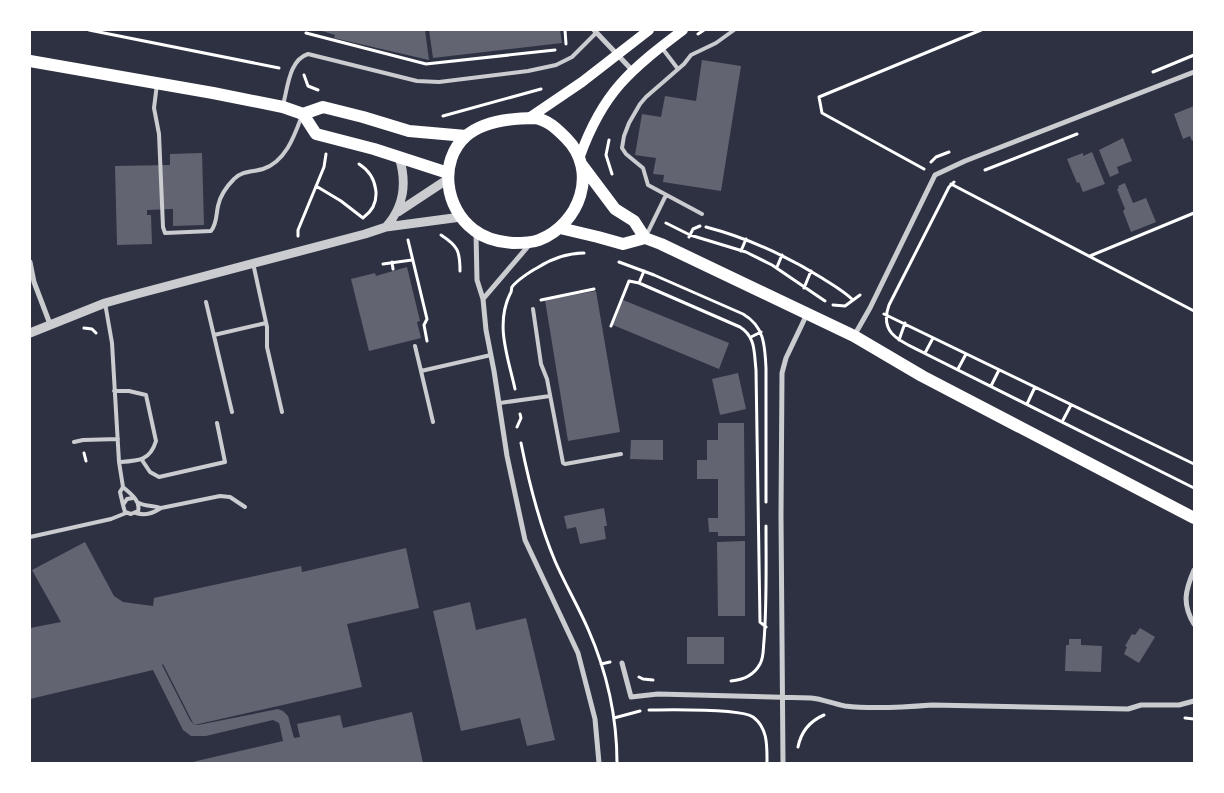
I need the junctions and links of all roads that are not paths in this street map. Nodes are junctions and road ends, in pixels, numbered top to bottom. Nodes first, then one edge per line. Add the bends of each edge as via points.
1 (649, 30) edge
2 (683, 30) edge
3 (734, 30) edge
4 (595, 31) edge
5 (661, 46) junction
6 (618, 54) junction
7 (30, 62) edge
8 (678, 69) junction
9 (632, 70) junction
10 (1194, 72) edge
11 (157, 83) junction
12 (283, 107) junction
13 (303, 114) junction
14 (529, 118) junction
15 (466, 136) junction
16 (399, 157) junction
17 (581, 160) junction
18 (448, 176) junction
19 (666, 195) junction
20 (398, 212) junction
21 (702, 214) dead end
22 (461, 217) junction
23 (386, 227) junction
24 (560, 228) junction
25 (476, 232) junction
26 (645, 238) junction
27 (531, 242) junction
28 (30, 262) edge
29 (253, 263) junction
30 (483, 299) junction
31 (206, 302) dead end
32 (105, 303) junction
33 (533, 309) road end
34 (807, 313) junction
35 (266, 323) junction
36 (50, 324) junction
37 (30, 333) edge
38 (214, 335) junction
39 (854, 336) junction
40 (415, 346) road end
41 (491, 355) junction
42 (421, 371) junction
43 (114, 391) junction
44 (550, 396) junction
45 (500, 404) junction
46 (232, 412) dead end
47 (282, 412) dead end
48 (433, 422) dead end
49 (217, 423) dead end
50 (118, 438) junction
51 (74, 442) dead end
52 (621, 454) dead end
53 (142, 460) junction
54 (119, 462) junction
55 (123, 487) junction
56 (133, 498) junction
57 (139, 503) junction
58 (123, 505) junction
59 (245, 507) dead end
60 (162, 508) junction
61 (126, 513) junction
62 (136, 513) junction
63 (1194, 518) edge
64 (30, 537) edge
65 (1194, 570) edge
66 (1194, 624) edge
67 (622, 663) dead end
68 (782, 697) junction
69 (1194, 701) edge
70 (599, 763) edge
71 (783, 763) edge

1 - 6 main road
2 - 5 main road
3 - 8 lane via 697,51
4 - 6 street
4 - 12 lane via 572,57 560,64 455,80 422,82 310,54 302,56 292,71
5 - 8 lane
5 - 9 main road
6 - 9 street
6 - 14 main road
7 - 11 main road
8 - 19 lane via 640,104 622,146 642,168 648,185
9 - 17 main road via 601,109 590,130
10 - 39 street via 935,175
11 - 12 main road
11 - 13 lane via 154,108 159,134 165,233 211,231 220,199 232,181 239,174 274,164 293,142
12 - 13 main road
13 - 15 main road via 323,108 409,131
13 - 16 main road via 316,134
14 - 15 main road via 500,121
14 - 17 main road via 549,123 571,142
15 - 18 main road via 453,155
16 - 18 main road
16 - 20 street via 404,186
17 - 24 main road via 584,182 570,218
17 - 26 main road via 615,209 634,221
18 - 20 street
18 - 22 main road via 451,194
19 - 21 lane
19 - 26 lane
20 - 23 street
22 - 23 street
22 - 25 main road
23 - 29 street
24 - 26 main road via 623,244
24 - 27 main road
25 - 27 main road via 505,243
25 - 30 street via 477,280
26 - 34 main road
27 - 30 street
28 - 36 street
29 - 32 street
29 - 35 lane
30 - 41 street
31 - 38 lane
32 - 36 street
32 - 43 lane via 111,336
33 - 44 lane via 540,361
34 - 39 main road
34 - 68 street via 782,373
35 - 38 lane
35 - 47 lane via 267,347
36 - 37 street
38 - 46 lane
39 - 63 main road via 922,376
40 - 42 lane
41 - 42 lane
41 - 45 street
42 - 48 lane
43 - 50 lane
43 - 53 lane via 129,391 147,397 156,442
44 - 45 lane
44 - 52 lane via 564,464
45 - 70 street via 507,456 525,540 578,653 597,728
49 - 53 lane via 225,462 159,477 150,472
50 - 51 lane
50 - 54 lane
53 - 54 lane
54 - 55 lane
55 - 56 lane
55 - 58 lane via 120,492
56 - 57 lane
56 - 58 lane
57 - 60 lane
57 - 62 lane
58 - 61 lane
59 - 60 lane via 230,497 220,496
60 - 62 lane via 144,515
61 - 62 lane
61 - 64 lane
65 - 66 street via 1185,601
67 - 68 street via 631,697 658,694
68 - 69 street via 819,698 847,706 876,707 1128,708 1184,705
68 - 71 street

